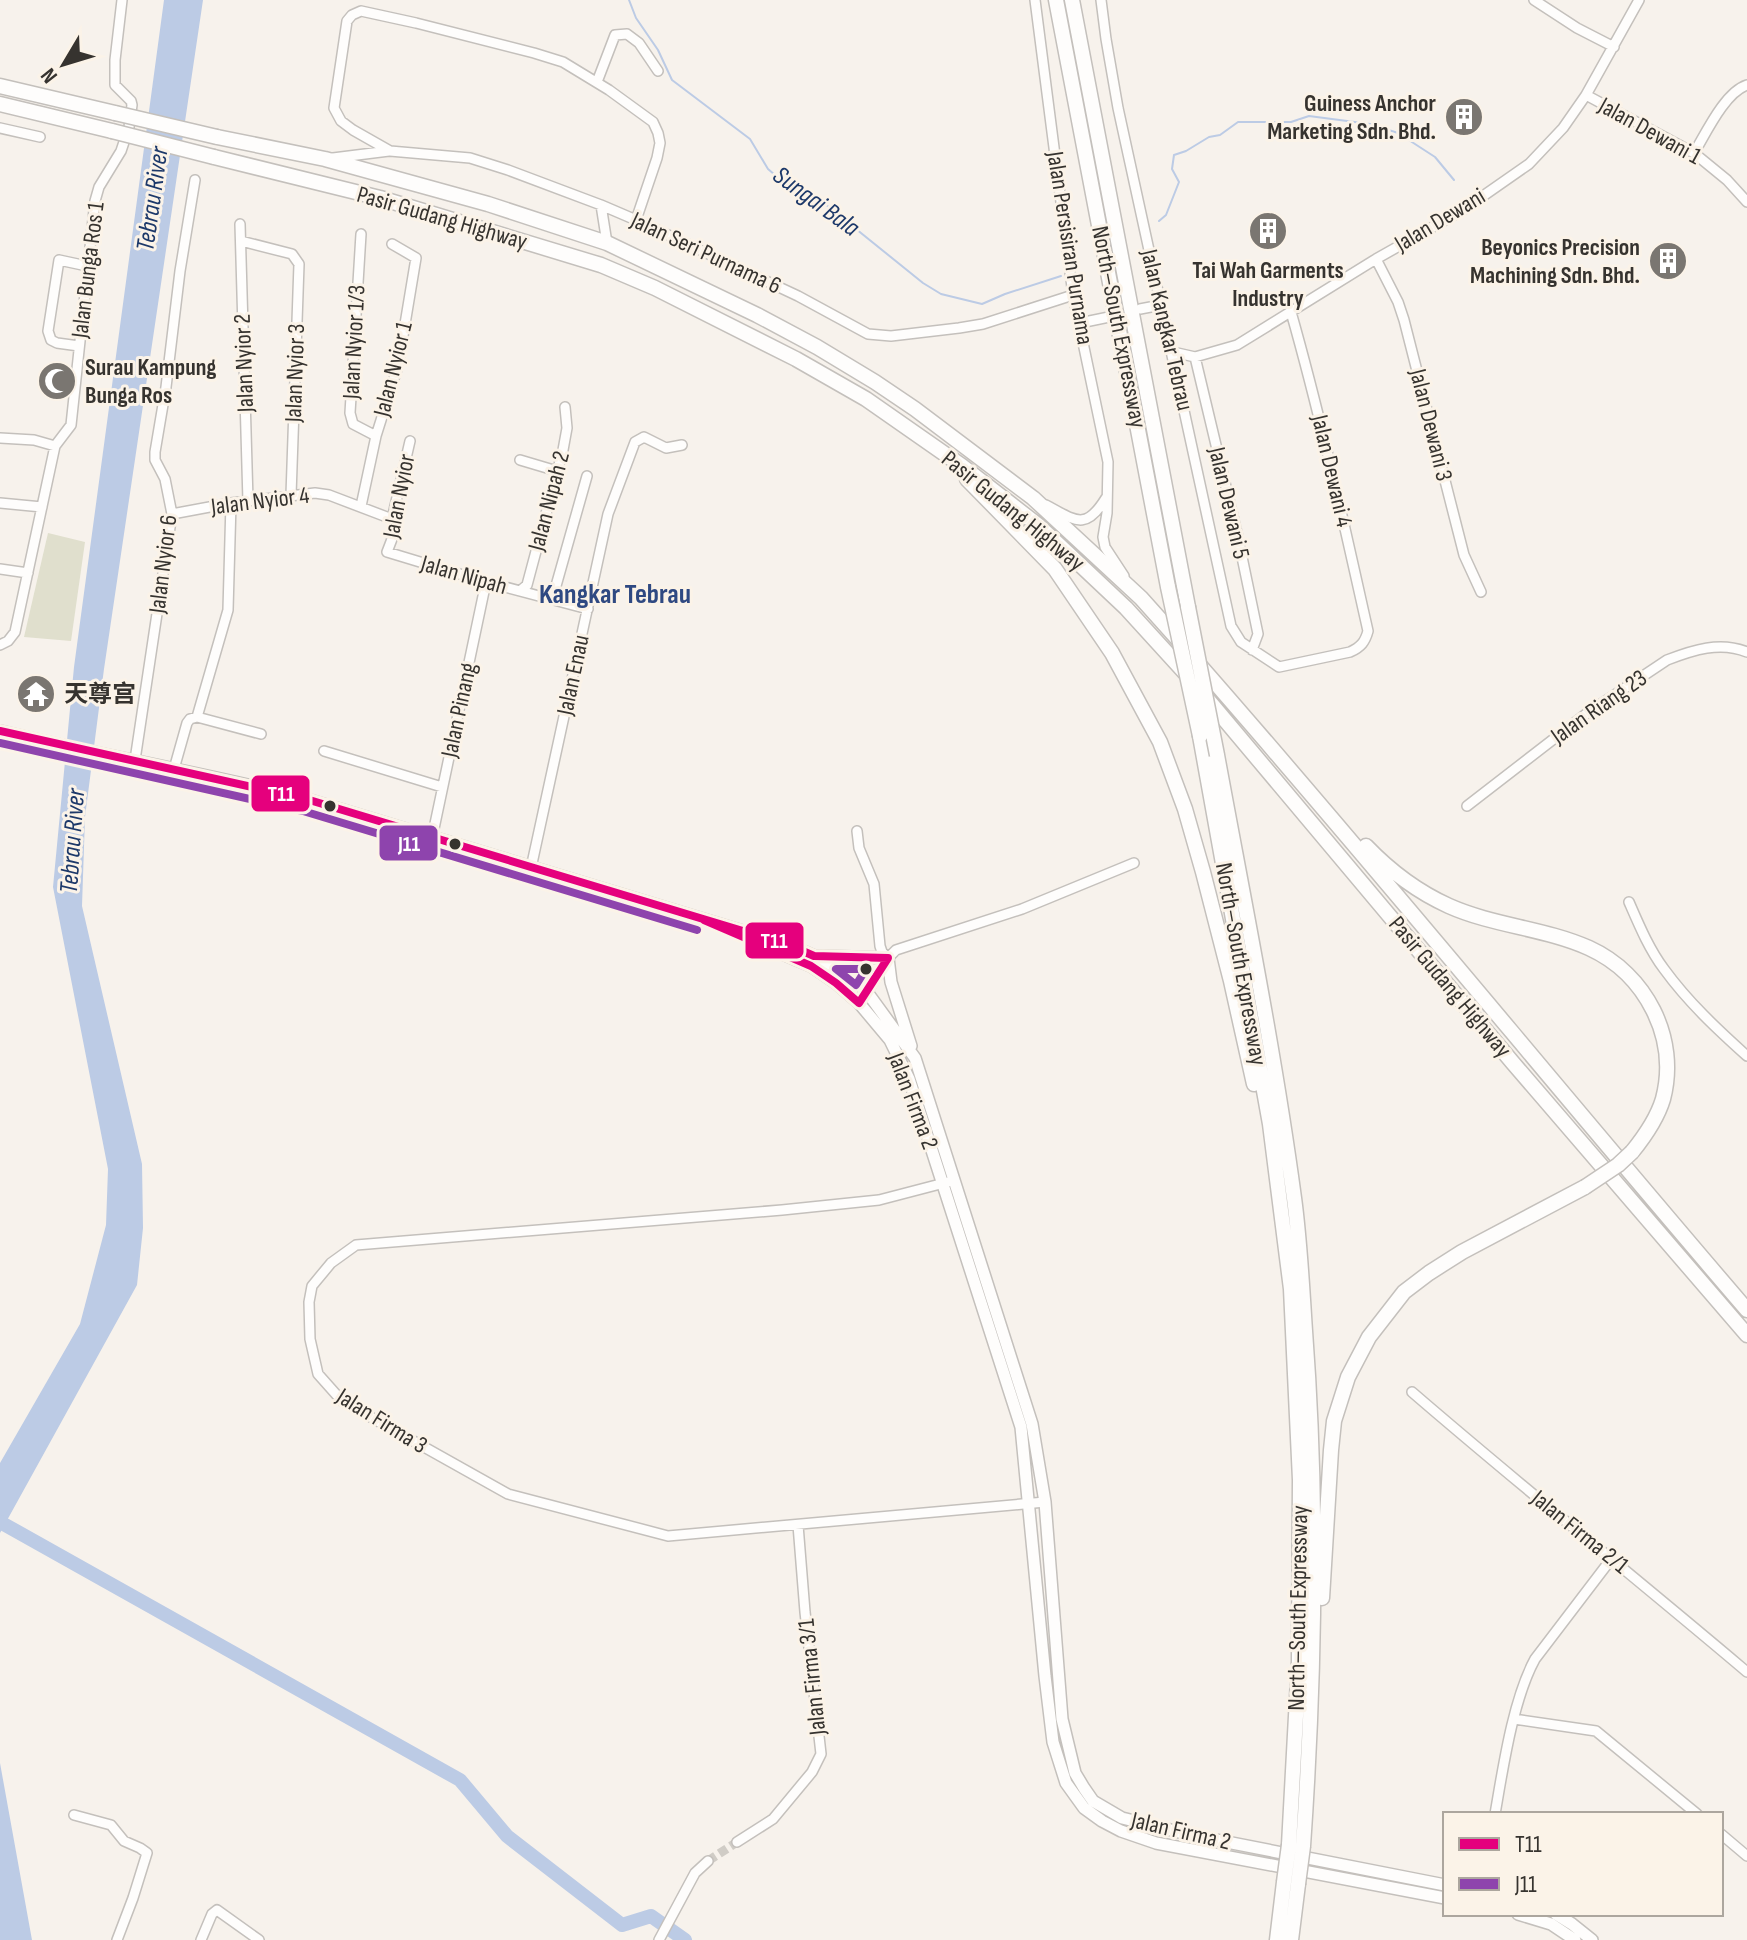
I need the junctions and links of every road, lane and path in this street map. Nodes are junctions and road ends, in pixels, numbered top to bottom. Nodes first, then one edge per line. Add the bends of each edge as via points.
1 (122, 0) edge
2 (1035, 0) edge
3 (1056, 0) edge
4 (1072, 0) edge
5 (1101, 0) edge
6 (1534, 0) edge
7 (1639, 0) edge
8 (1614, 47) junction
9 (658, 71) dead end
10 (597, 82) junction
11 (1747, 85) edge
12 (0, 86) edge
13 (1586, 95) junction
14 (0, 104) edge
15 (0, 128) edge
16 (40, 137) dead end
17 (390, 151) junction
18 (1694, 153) junction
19 (325, 159) junction
20 (195, 180) dead end
21 (1747, 202) edge
22 (601, 205) junction
23 (636, 220) junction
24 (240, 224) dead end
25 (361, 234) dead end
26 (241, 241) junction
27 (607, 243) junction
28 (392, 244) dead end
29 (1376, 259) junction
30 (87, 266) junction
31 (1073, 295) junction
32 (1161, 305) junction
33 (1140, 309) dead end
34 (1291, 312) junction
35 (1109, 317) dead end
36 (1080, 323) junction
37 (79, 346) junction
38 (1173, 352) junction
39 (1195, 357) junction
40 (565, 407) dead end
41 (376, 436) junction
42 (0, 438) edge
43 (410, 441) dead end
44 (682, 445) dead end
45 (55, 446) junction
46 (944, 453) junction
47 (520, 460) dead end
48 (557, 471) junction
49 (587, 476) dead end
50 (291, 495) junction
51 (1108, 496) junction
52 (1033, 498) junction
53 (248, 501) junction
54 (0, 503) edge
55 (231, 503) junction
56 (361, 506) junction
57 (42, 507) junction
58 (172, 514) junction
59 (392, 519) junction
60 (387, 552) joint
61 (0, 569) edge
62 (28, 573) junction
63 (486, 582) junction
64 (520, 591) junction
65 (1481, 592) dead end
66 (1141, 598) junction
67 (552, 600) junction
68 (588, 609) junction
69 (0, 645) edge
70 (1252, 650) junction
71 (1747, 652) edge
72 (194, 718) junction
73 (0, 731) edge
74 (261, 734) dead end
75 (324, 751) dead end
76 (135, 760) junction
77 (174, 769) junction
78 (1293, 771) junction
79 (442, 787) junction
80 (1467, 806) dead end
81 (857, 831) dead end
82 (432, 838) junction
83 (1134, 863) dead end
84 (531, 868) junction
85 (1629, 902) dead end
86 (704, 920) junction
87 (814, 956) junction
88 (888, 958) junction
89 (867, 992) junction
90 (859, 1003) junction
91 (1747, 1056) edge
92 (915, 1058) junction
93 (1270, 1124) junction
94 (949, 1182) junction
95 (1747, 1310) edge
96 (1747, 1335) edge
97 (1412, 1392) dead end
98 (1045, 1502) junction
99 (1029, 1504) junction
100 (798, 1525) junction
101 (1612, 1558) junction
102 (1747, 1672) edge
103 (1310, 1701) junction
104 (1514, 1719) junction
105 (1495, 1812) edge
106 (1695, 1812) edge
107 (74, 1815) dead end
108 (1723, 1836) edge
109 (737, 1842) tunnel mouth
110 (1296, 1845) junction
111 (1747, 1856) edge
112 (708, 1861) tunnel mouth
113 (1291, 1883) junction
114 (1443, 1885) edge
115 (1443, 1898) edge
116 (1525, 1916) edge
117 (1559, 1916) edge
118 (658, 1939) edge
119 (117, 1940) edge
120 (201, 1940) edge
121 (259, 1940) edge
122 (1277, 1940) edge
123 (1291, 1940) edge
124 (1575, 1940) edge
125 (1592, 1940) edge

1 - 30 street, Jalan Bunga Ros 1 via 115,83 132,105 121,151 95,201
2 - 31 street, Jalan Persisiran Purnama
3 - 93 highway, North–South Expressway, bridge
4 - 103 highway, North–South Expressway, bridge via 1217,755 1294,1200 1313,1476
5 - 32 street, Jalan Kangkar Tebrau via 1118,108
6 - 8 street
7 - 8 street, Jalan Dewani
8 - 13 street, Jalan Dewani
9 - 10 street via 639,43 627,34 615,35
10 - 17 street, Jalan Seri Purnama 6 via 563,62 361,11 352,15 344,31 334,108 341,121
10 - 23 street via 653,122 658,133 657,158
11 - 18 street via 1724,104
12 - 19 highway, Pasir Gudang Highway, bridge
13 - 18 street, Jalan Dewani 1
13 - 29 street, Jalan Dewani via 1529,164 1466,208
14 - 46 highway, Pasir Gudang Highway, bridge via 380,198 601,265 816,370
15 - 16 street
17 - 19 street
17 - 22 street, Jalan Seri Purnama 6 via 470,158
18 - 21 street, Jalan Dewani 1
19 - 27 highway, Pasir Gudang Highway
20 - 58 street, Jalan Nyior 6 via 155,452
22 - 23 street, Jalan Seri Purnama 6
22 - 27 street
23 - 31 street, Jalan Seri Purnama 6 via 868,334 971,326
24 - 26 street, Jalan Nyior 2
25 - 41 street, Jalan Nyior 1/3 via 350,413 353,424
26 - 50 street, Jalan Nyior 3 via 292,254 299,264
26 - 53 street, Jalan Nyior 2
27 - 52 highway, Pasir Gudang Highway via 817,347 915,409
28 - 41 street, Jalan Nyior 1 via 416,258 398,366
29 - 34 street, Jalan Dewani
29 - 65 street, Jalan Dewani 3 via 1404,320 1464,555
30 - 37 street, Jalan Bunga Ros 1
30 - 37 street via 59,260 48,331 57,343
31 - 36 street, Jalan Persisiran Purnama
32 - 33 street
32 - 38 street, Jalan Kangkar Tebrau
34 - 39 street, Jalan Dewani via 1237,345
34 - 70 street, Jalan Dewani 4 via 1368,631 1366,640 1350,652 1279,667
35 - 36 street
36 - 51 street, Jalan Persisiran Purnama via 1108,462
37 - 45 street, Jalan Bunga Ros 1 via 71,425
38 - 39 street, Jalan Dewani
38 - 70 street, Jalan Kangkar Tebrau via 1231,626
39 - 70 street, Jalan Dewani 5 via 1258,634
40 - 48 street, Jalan Nipah 2 via 567,428
41 - 56 street, Jalan Nyior 1
42 - 45 street
43 - 59 street, Jalan Nyior
44 - 68 street, Jalan Enau via 666,448 644,437 635,442 608,514
45 - 57 street, Jalan Bunga Ros 1
46 - 93 highway via 1055,569 1112,653 1160,742 1203,872 1260,1114
46 - 96 highway, Pasir Gudang Highway via 1039,526 1163,647
47 - 48 street
48 - 64 street, Jalan Nipah 2 via 527,585
49 - 67 street
50 - 53 street, Jalan Nyior 4
50 - 56 street, Jalan Nyior 4 via 323,494
51 - 52 street via 1085,520
51 - 66 street, Jalan Persisiran Purnama via 1105,547
52 - 66 highway, Pasir Gudang Highway
53 - 55 street, Jalan Nyior 4
54 - 57 street
55 - 58 street, Jalan Nyior 4
55 - 72 street via 228,610
56 - 59 street, Jalan Nyior 4
57 - 62 street, Jalan Bunga Ros 1
58 - 76 street, Jalan Nyior 6
59 - 60 street, Jalan Nyior via 397,524
60 - 63 street, Jalan Nipah
61 - 62 street
62 - 69 street, Jalan Bunga Ros 1 via 15,632
63 - 64 street, Jalan Nipah
63 - 79 street, Jalan Pinang
64 - 67 street, Jalan Nipah
66 - 78 highway, Pasir Gudang Highway
67 - 68 street, Jalan Nipah
68 - 84 street, Jalan Enau
71 - 80 street, Jalan Riang 23 via 1714,646 1667,660 1586,714
72 - 74 street
72 - 77 street via 187,723
73 - 76 main road
75 - 79 street
76 - 77 main road
77 - 82 main road via 251,784
78 - 95 highway, Pasir Gudang Highway
78 - 103 highway, bridge via 1374,854 1420,890 1473,916 1564,939 1617,966 1651,1003 1664,1037 1667,1072 1650,1129 1618,1165 1429,1273 1404,1292 1356,1359 1334,1421 1319,1683
79 - 82 street, Jalan Pinang
81 - 88 street via 874,884 880,946
82 - 84 main road
83 - 88 street via 1010,913 903,947
84 - 86 main road
85 - 91 street via 1663,968 1703,1016
86 - 87 main road, Jalan Firma 2
86 - 90 main road, Jalan Firma 2 via 811,966
87 - 88 main road
87 - 89 main road, Jalan Firma 2
88 - 89 street
88 - 92 main road
89 - 90 street
89 - 92 main road, Jalan Firma 2
90 - 94 main road, Jalan Firma 2 via 890,1040
92 - 94 main road, Jalan Firma 2
93 - 110 highway, North–South Expressway via 1291,1292 1300,1480
94 - 98 main road, Jalan Firma 2 via 1032,1424
94 - 99 main road, Jalan Firma 2 via 1021,1427
94 - 100 street, Jalan Firma 3 via 870,1201 356,1245 312,1286 310,1339 318,1374 330,1389 342,1401 508,1494 668,1536
97 - 101 street, Jalan Firma 2/1
98 - 99 street, Jalan Firma 3
98 - 114 main road, Jalan Firma 2 via 1062,1719 1075,1773 1093,1801 1122,1818 1191,1835
99 - 100 street, Jalan Firma 3
99 - 115 main road, Jalan Firma 2 via 1053,1742 1066,1783 1084,1808 1121,1831 1156,1843
100 - 109 street, Jalan Firma 3/1 via 821,1754 773,1819
101 - 102 street, Jalan Firma 2/1
101 - 104 street via 1535,1659
103 - 110 highway, North–South Expressway via 1308,1773
104 - 105 street
104 - 106 street via 1596,1731
107 - 119 street via 111,1825 122,1839 147,1853
108 - 111 street
110 - 113 highway, North–South Expressway, bridge
112 - 118 street via 695,1873
113 - 122 highway, North–South Expressway
113 - 123 highway, North–South Expressway
116 - 124 main road via 1551,1924
117 - 125 main road
120 - 121 street via 217,1910

